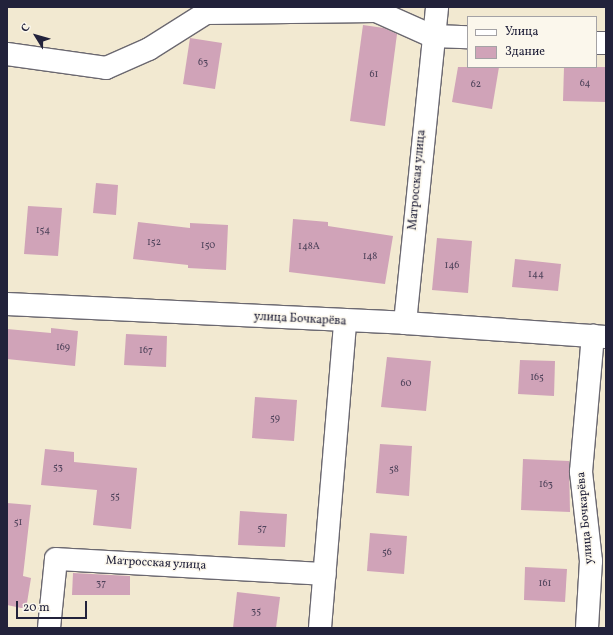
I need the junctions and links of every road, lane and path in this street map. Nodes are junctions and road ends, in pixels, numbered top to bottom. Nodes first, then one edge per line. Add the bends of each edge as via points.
1 (437, 7) edge
2 (432, 36) junction
3 (467, 37) edge
4 (7, 54) edge
5 (7, 304) edge
6 (345, 322) junction
7 (405, 323) junction
8 (599, 336) edge
9 (325, 574) junction
10 (49, 628) edge
11 (320, 628) edge
12 (587, 628) edge

1 - 2 street, Матросская улица
2 - 3 street
2 - 4 street via 376,11 206,13 149,49 106,68
2 - 7 street, Матросская улица
5 - 6 street, улица Бочкарёва
6 - 7 street, улица Бочкарёва
6 - 9 street
7 - 8 street, улица Бочкарёва
8 - 12 street, улица Бочкарёва via 581,472 590,561
9 - 10 street, Матросская улица via 56,559
9 - 11 street

